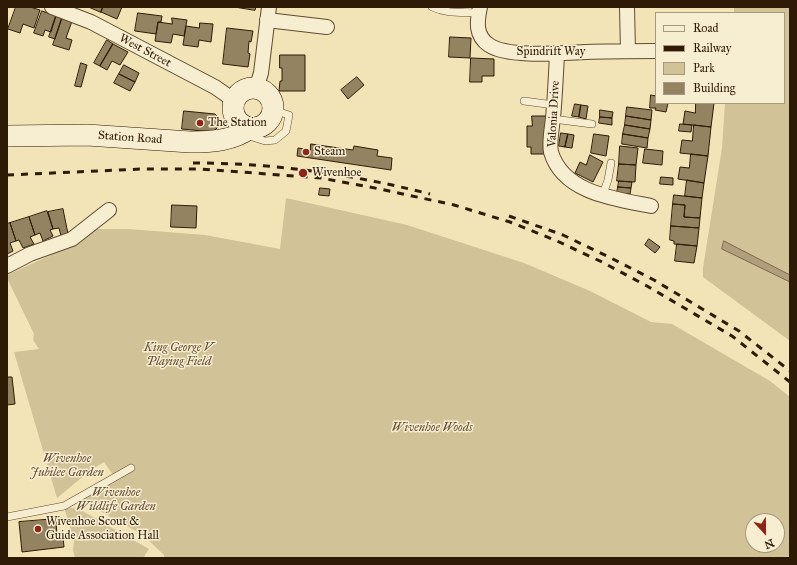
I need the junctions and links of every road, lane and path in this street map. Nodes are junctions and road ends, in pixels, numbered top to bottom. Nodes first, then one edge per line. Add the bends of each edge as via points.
1 (52, 7) edge
2 (432, 7) edge
3 (627, 7) edge
4 (479, 10) edge
5 (268, 14) edge
6 (327, 27) dead end
7 (628, 51) junction
8 (655, 51) edge
9 (557, 54) junction
10 (256, 89) junction
11 (235, 101) junction
12 (524, 101) dead end
13 (553, 112) junction
14 (592, 124) dead end
15 (246, 131) junction
16 (7, 136) edge
17 (611, 163) dead end
18 (603, 194) junction
19 (650, 206) dead end
20 (109, 210) dead end
21 (7, 266) edge
22 (131, 468) dead end
23 (7, 517) edge

1 - 11 street, West Street via 91,22 215,87
2 - 4 lane via 448,12
3 - 7 street
4 - 9 street, Spindrift Way via 478,27 488,45 502,51
5 - 6 street
5 - 10 street via 261,73
7 - 8 street, Spindrift Way
7 - 9 street, Spindrift Way
9 - 13 street, Valonia Drive
10 - 11 main road via 241,93
10 - 15 main road via 267,94 281,113 263,126
11 - 15 main road via 236,118
12 - 13 lane
13 - 14 lane
13 - 18 street, Valonia Drive via 551,150 557,166 577,185
15 - 16 main road, Station Road via 224,140 190,142 87,135
17 - 18 lane
18 - 19 street, Valonia Drive
20 - 21 street via 72,239 30,254
22 - 23 lane via 64,506

